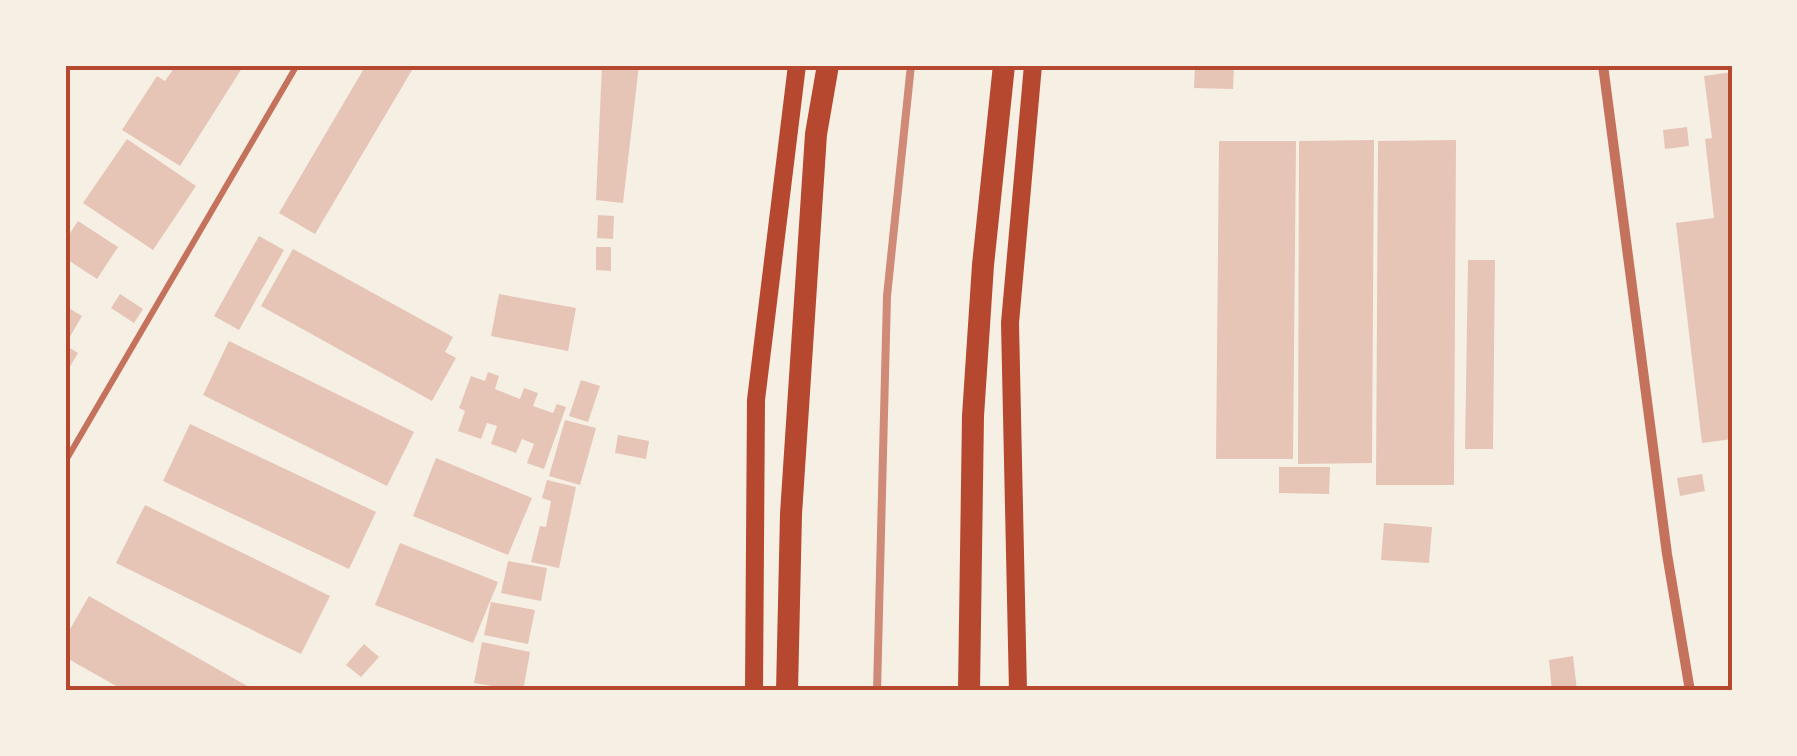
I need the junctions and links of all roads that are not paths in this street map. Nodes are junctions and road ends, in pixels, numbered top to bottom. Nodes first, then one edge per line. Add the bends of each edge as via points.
1 (298, 65) edge
2 (797, 65) edge
3 (828, 65) edge
4 (1004, 65) edge
5 (1033, 65) edge
6 (1603, 65) edge
7 (65, 462) edge
8 (754, 691) edge
9 (786, 691) edge
10 (969, 691) edge
11 (1018, 691) edge
12 (1690, 691) edge

1 - 7 lane
2 - 8 main road via 756,400
3 - 9 highway via 816,134
4 - 10 highway via 973,416
5 - 11 main road via 1010,323
6 - 12 street

